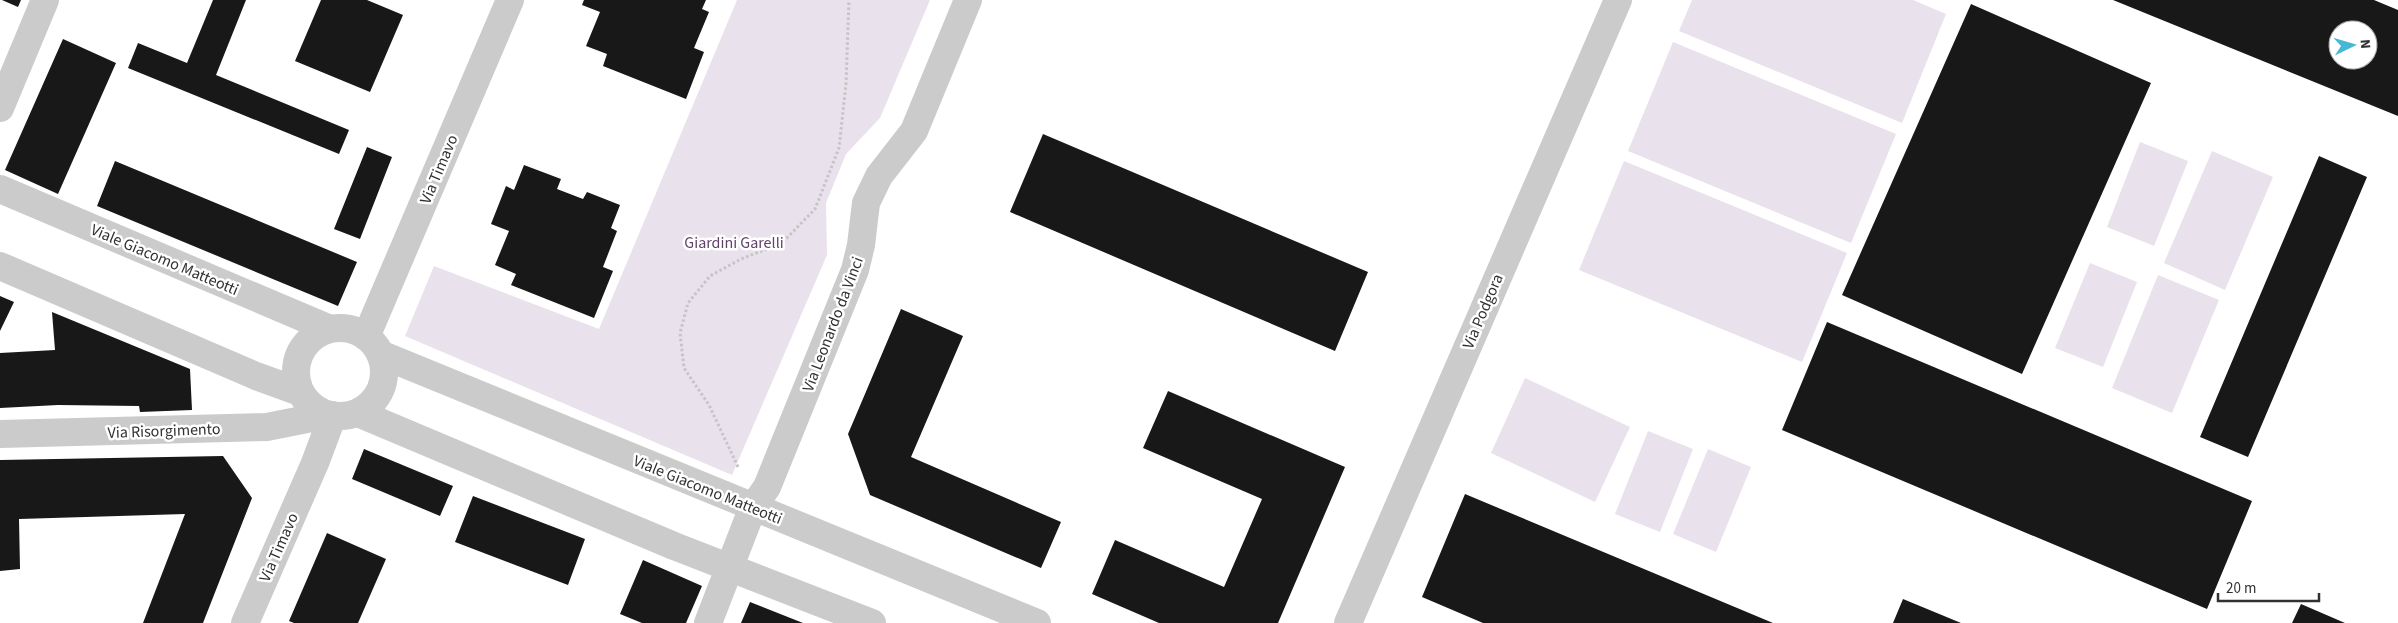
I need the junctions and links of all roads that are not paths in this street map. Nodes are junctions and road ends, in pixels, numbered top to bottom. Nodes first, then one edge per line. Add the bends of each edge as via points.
1 (45, 0) edge
2 (510, 0) edge
3 (968, 0) edge
4 (1618, 0) edge
5 (0, 108) edge
6 (0, 188) edge
7 (0, 266) edge
8 (330, 329) junction
9 (373, 346) junction
10 (300, 392) junction
11 (339, 414) junction
12 (0, 434) edge
13 (753, 506) junction
14 (729, 566) junction
15 (245, 623) edge
16 (708, 623) edge
17 (872, 623) edge
18 (1037, 623) edge
19 (1348, 623) edge

1 - 5 street
2 - 9 street, Via Timavo
3 - 13 street, Via Leonardo da Vinci via 914,131 879,176 866,203 861,245 849,286 767,487
4 - 19 street, Via Podgora
6 - 8 street, Viale Giacomo Matteotti
7 - 10 street
8 - 9 street, Viale Giacomo Matteotti via 345,328
8 - 10 street via 316,335 303,348 297,362
9 - 11 street via 384,370 382,385 371,404
9 - 13 street, Viale Giacomo Matteotti
10 - 11 street via 309,404
11 - 12 street, Via Risorgimento via 267,427
11 - 14 street
11 - 15 street, Via Timavo
13 - 14 street, Via Leonardo da Vinci
13 - 18 street, Viale Giacomo Matteotti
14 - 16 street, Via Leonardo da Vinci
14 - 17 street

